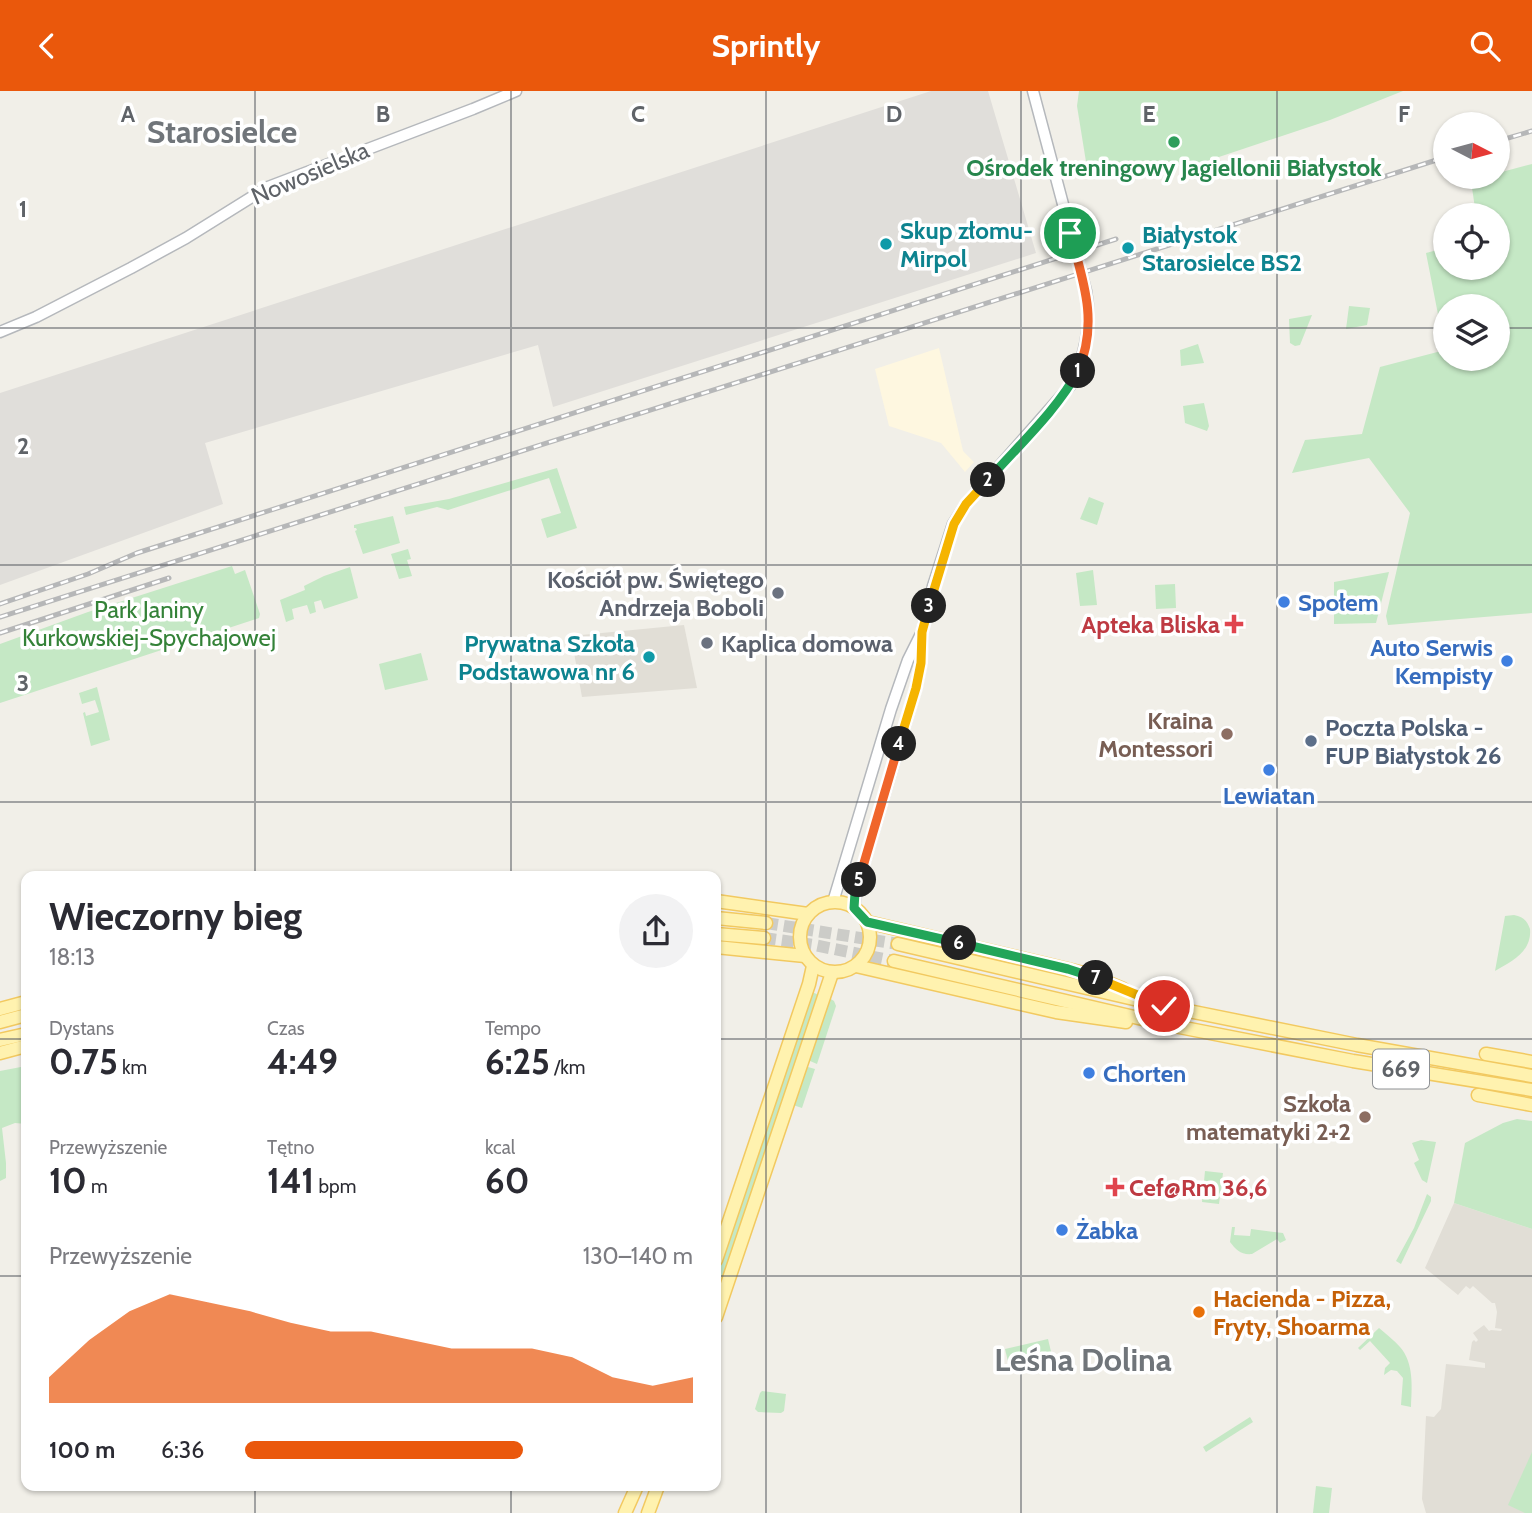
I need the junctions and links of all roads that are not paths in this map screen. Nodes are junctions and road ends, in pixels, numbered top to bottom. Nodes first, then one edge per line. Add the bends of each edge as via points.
1 (516, 91) edge
2 (1033, 91) edge
3 (0, 333) edge
4 (922, 632) junction
5 (721, 902) edge
6 (833, 902) junction
7 (854, 908) junction
8 (808, 914) junction
9 (721, 918) edge
10 (867, 922) junction
11 (766, 923) tunnel mouth
12 (721, 935) edge
13 (764, 939) tunnel mouth
14 (898, 944) tunnel mouth
15 (721, 948) edge
16 (809, 961) junction
17 (894, 961) tunnel mouth
18 (856, 966) junction
19 (832, 973) junction
20 (21, 1003) edge
21 (1164, 1006) junction
22 (0, 1009) edge
23 (21, 1016) edge
24 (0, 1022) edge
25 (1164, 1024) junction
26 (21, 1035) edge
27 (0, 1040) edge
28 (21, 1047) edge
29 (0, 1053) edge
30 (1486, 1054) dead end
31 (1532, 1062) edge
32 (1532, 1076) edge
33 (1532, 1090) edge
34 (1478, 1094) dead end
35 (1532, 1105) edge
36 (721, 1245) edge
37 (721, 1302) edge
38 (634, 1491) edge
39 (656, 1491) edge
40 (625, 1513) edge
41 (649, 1513) edge

1 - 3 street, Nowosielska via 268,187 171,246
2 - 4 street via 1086,291 1089,325 1085,351 1070,386 966,504 954,524
4 - 6 street via 887,722
4 - 7 street via 916,688
5 - 8 main road
6 - 7 main road
6 - 8 main road
7 - 10 main road
8 - 16 main road via 799,939
9 - 11 main road
10 - 18 main road via 870,941
10 - 21 main road via 1087,974
12 - 13 main road
14 - 21 main road, 669
15 - 16 main road
16 - 19 main road
16 - 36 main road via 809,984
17 - 25 main road, 669
18 - 19 main road
18 - 25 main road via 1056,1012
19 - 37 main road
20 - 22 main road
21 - 32 main road, 669
23 - 24 main road
25 - 33 main road, 669
26 - 27 main road
28 - 29 main road
30 - 31 main road
34 - 35 main road
38 - 40 main road
39 - 41 main road

